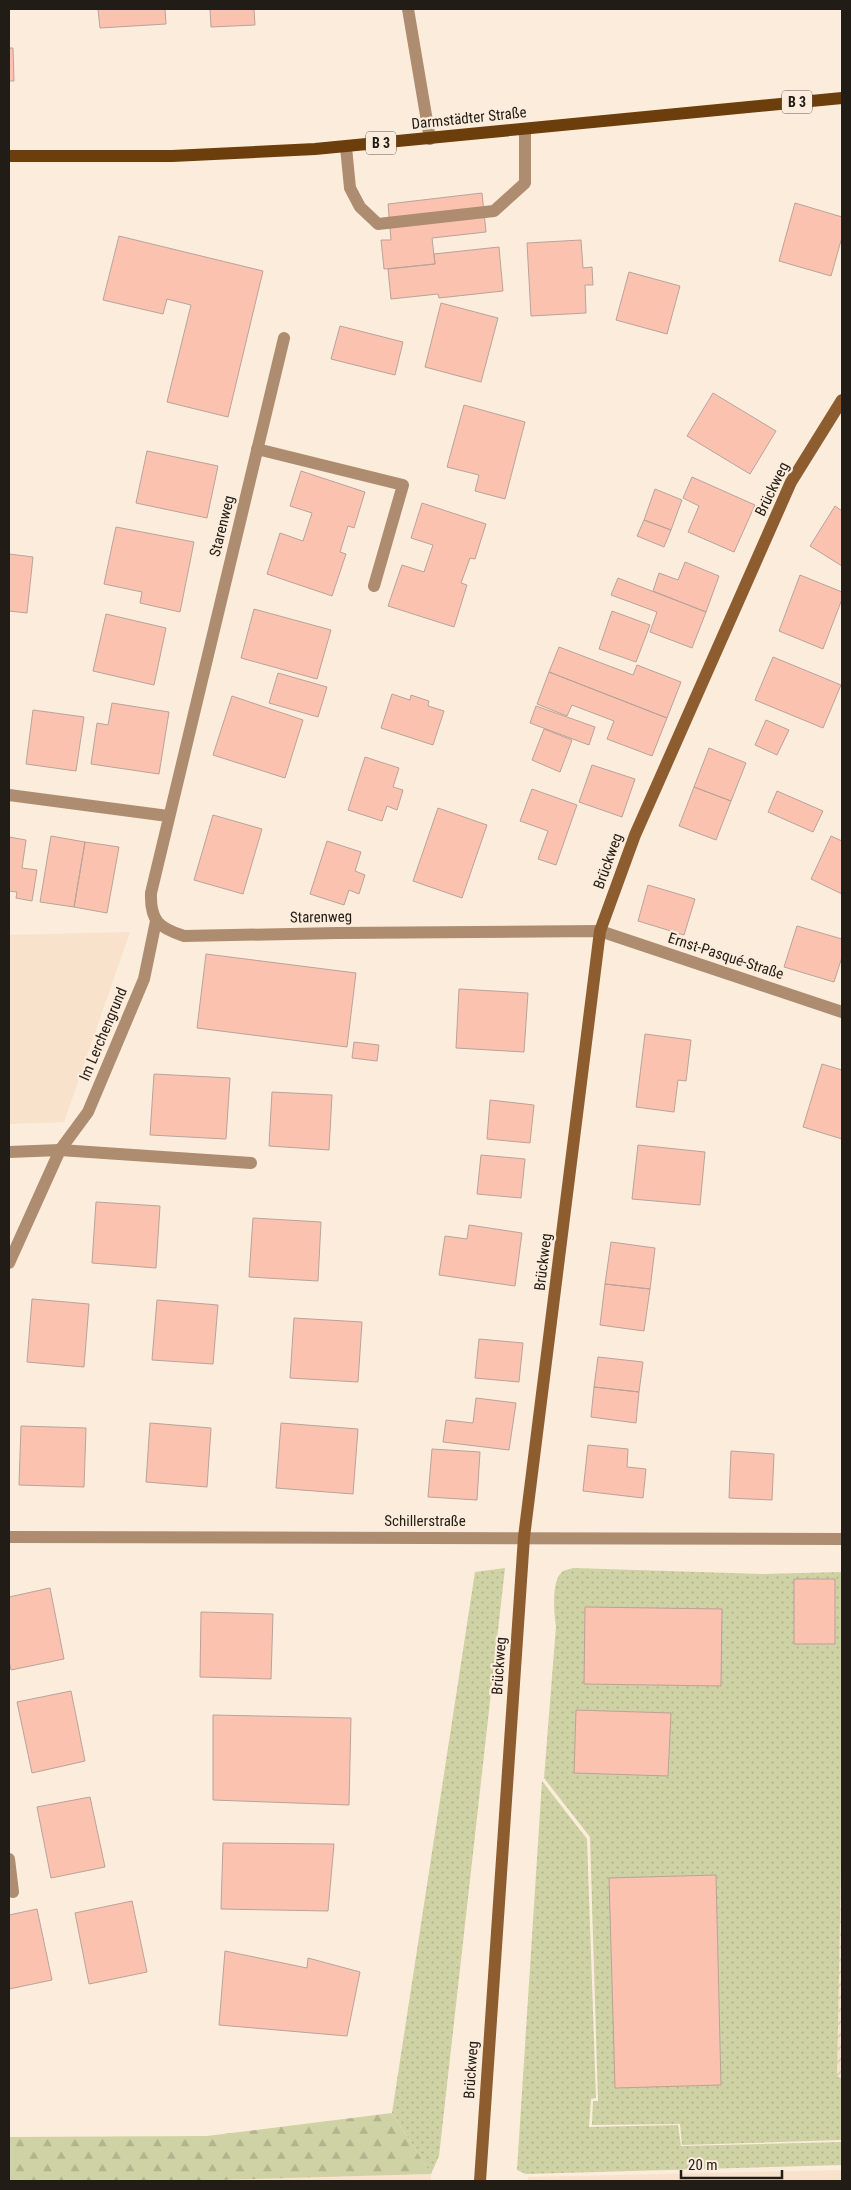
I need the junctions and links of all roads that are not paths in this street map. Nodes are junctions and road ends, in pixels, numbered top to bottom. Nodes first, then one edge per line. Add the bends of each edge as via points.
1 (408, 9) edge
2 (842, 98) edge
3 (525, 129) junction
4 (430, 139) junction
5 (346, 147) junction
6 (9, 156) edge
7 (284, 338) dead end
8 (842, 400) edge
9 (257, 449) junction
10 (374, 586) dead end
11 (9, 795) edge
12 (168, 816) junction
13 (156, 922) junction
14 (600, 931) junction
15 (842, 1012) edge
16 (60, 1150) junction
17 (9, 1152) edge
18 (252, 1164) dead end
19 (9, 1263) edge
20 (9, 1537) edge
21 (524, 1538) junction
22 (842, 1539) edge
23 (9, 1859) edge
24 (13, 1892) dead end
25 (480, 2181) edge

1 - 4 street
2 - 3 main road, Darmstädter Straße / B 3
3 - 4 main road, Darmstädter Straße / B 3
3 - 5 street via 525,184 494,211 378,224 360,207 350,188
4 - 5 main road, Darmstädter Straße / B 3
5 - 6 main road, Darmstädter Straße / B 3 via 172,156
7 - 9 street, Starenweg
8 - 14 street, Brückweg via 791,482 635,835
9 - 10 street via 403,485
9 - 12 street, Starenweg
11 - 12 street
12 - 13 street, Starenweg via 151,893 150,907
13 - 14 street, Starenweg via 184,936
13 - 16 street, Im Lerchengrund via 144,979 88,1112
14 - 15 street, Ernst-Pasqué-Straße
14 - 21 street, Brückweg
16 - 17 street
16 - 18 street
16 - 19 street, Im Lerchengrund
20 - 21 street, Schillerstraße
21 - 22 street, Schillerstraße
21 - 25 street, Brückweg
23 - 24 street

